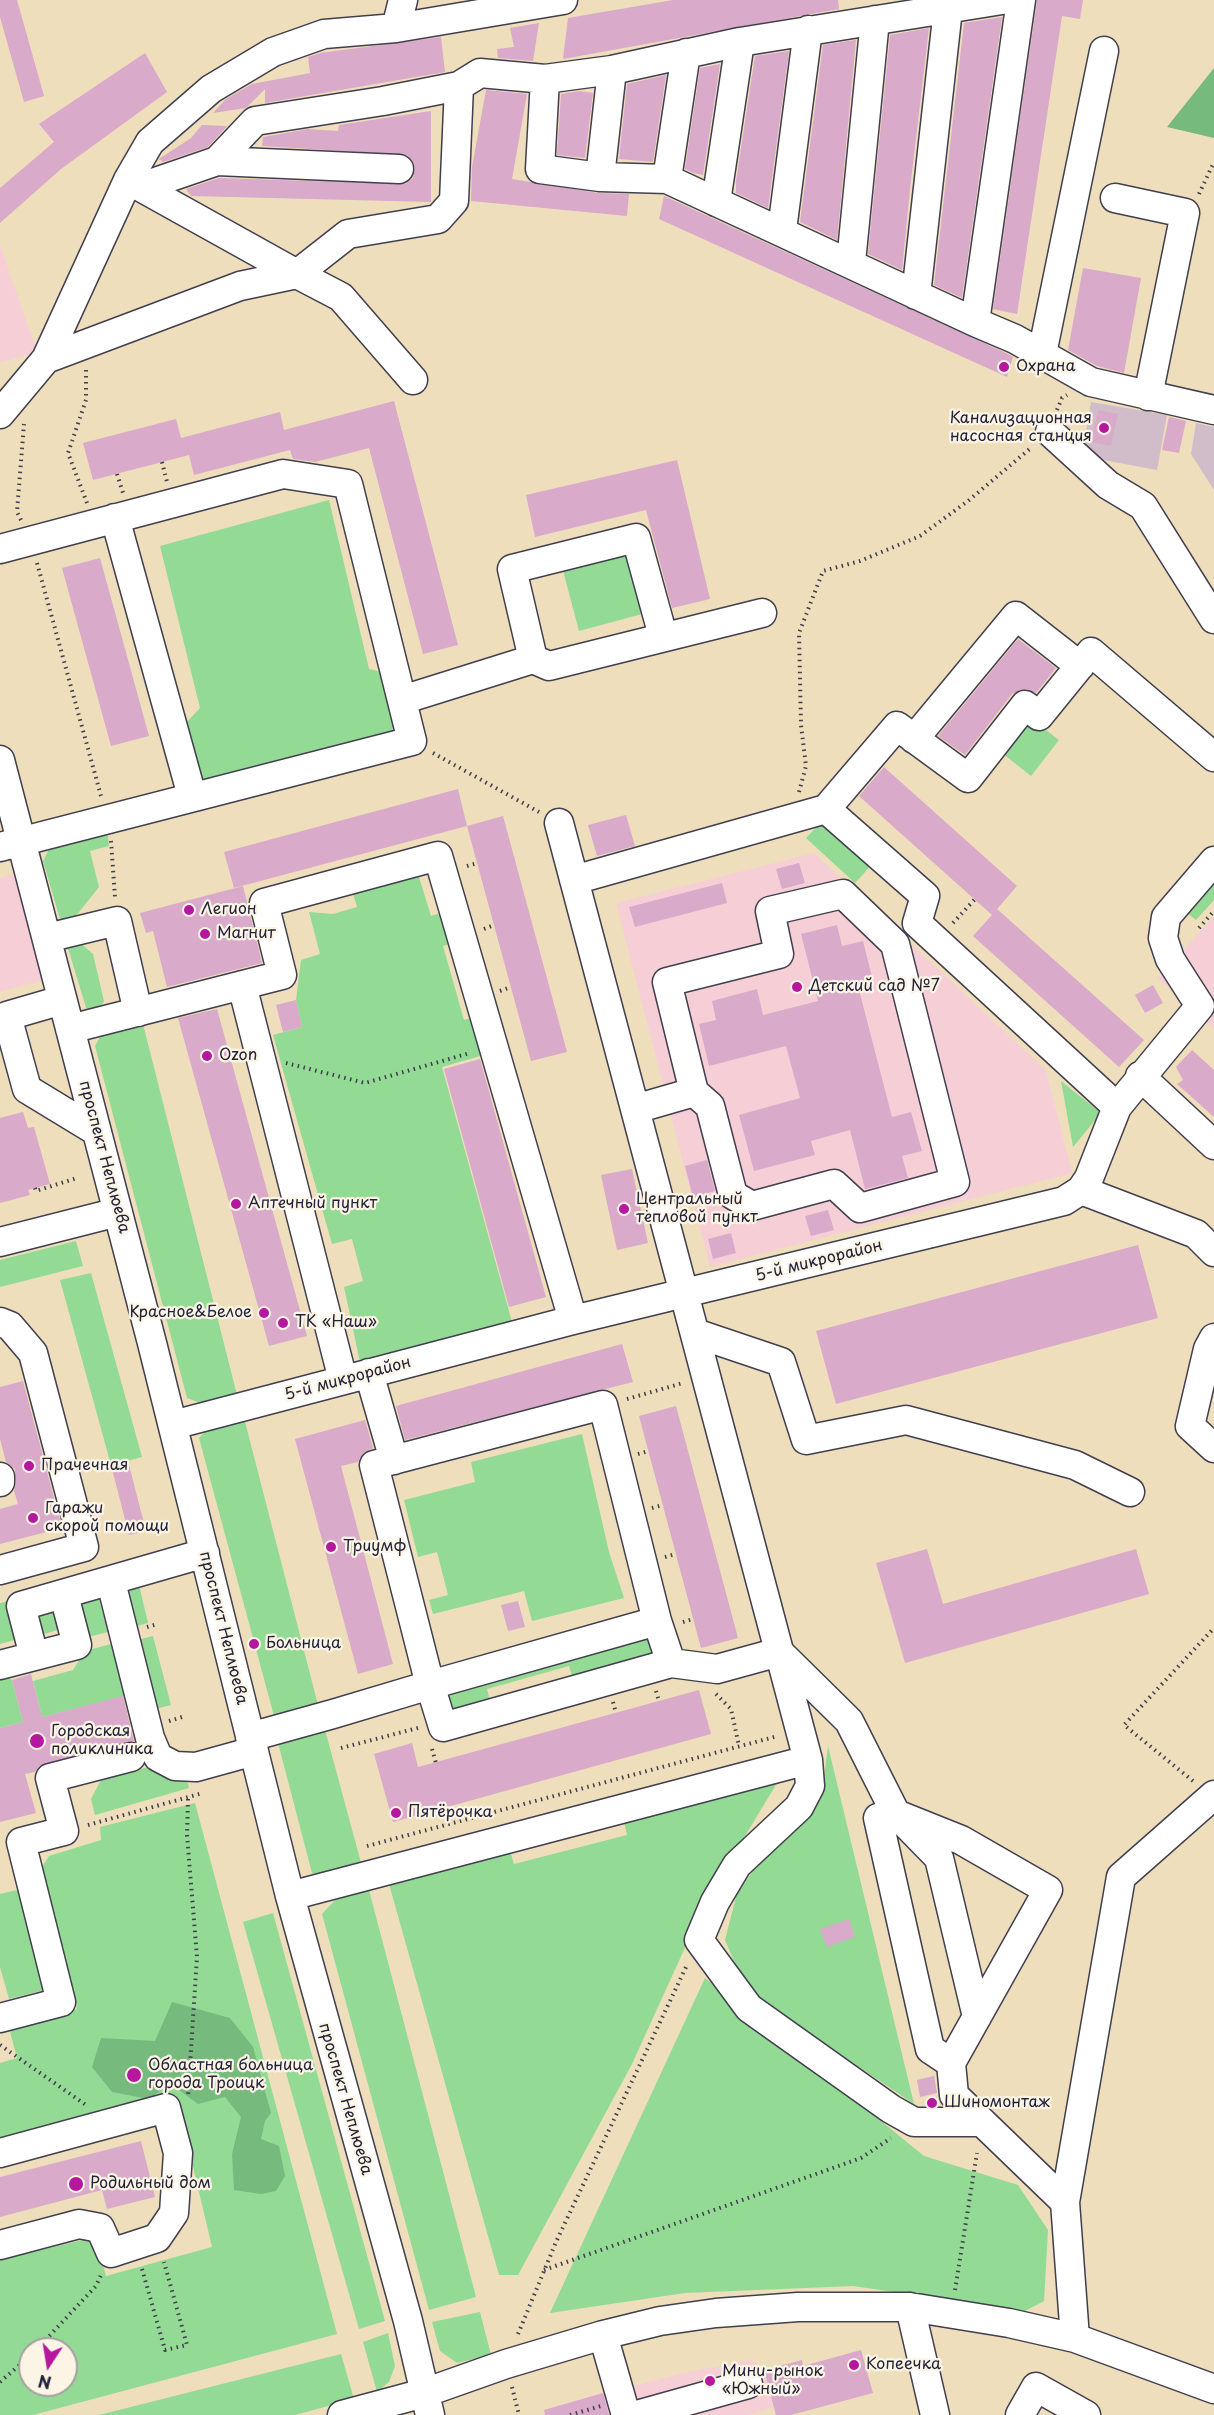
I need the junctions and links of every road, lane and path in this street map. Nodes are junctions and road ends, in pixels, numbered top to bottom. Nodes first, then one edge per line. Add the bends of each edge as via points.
1 (404, 0) edge
2 (563, 0) edge
3 (1002, 0) edge
4 (1022, 0) edge
5 (948, 9) junction
6 (875, 20) junction
7 (396, 28) junction
8 (808, 30) junction
9 (740, 42) junction
10 (1104, 51) dead end
11 (686, 53) junction
12 (612, 70) junction
13 (544, 79) junction
14 (459, 86) junction
15 (217, 161) junction
16 (1214, 162) edge
17 (399, 170) dead end
18 (600, 177) junction
19 (667, 179) junction
20 (135, 184) junction
21 (1115, 198) dead end
22 (717, 202) junction
23 (1185, 213) junction
24 (782, 231) junction
25 (850, 262) junction
26 (297, 274) junction
27 (916, 295) junction
28 (975, 321) junction
29 (87, 344) junction
30 (1042, 354) junction
31 (46, 359) junction
32 (414, 380) dead end
33 (27, 381) junction
34 (1091, 382) junction
35 (1148, 396) junction
36 (1214, 410) edge
37 (0, 414) edge
38 (1050, 432) junction
39 (104, 521) junction
40 (31, 541) junction
41 (0, 549) edge
42 (762, 613) dead end
43 (1214, 619) edge
44 (663, 636) junction
45 (533, 659) junction
46 (1080, 666) junction
47 (402, 700) junction
48 (914, 739) junction
49 (412, 741) junction
50 (1214, 757) edge
51 (0, 760) edge
52 (192, 796) junction
53 (814, 812) junction
54 (107, 818) junction
55 (559, 823) joint
56 (11, 844) edge
57 (1214, 861) edge
58 (574, 880) junction
59 (975, 899) dead end
60 (1214, 911) edge
61 (117, 921) junction
62 (1199, 928) dead end
63 (47, 938) junction
64 (937, 941) junction
65 (242, 985) junction
66 (62, 1000) junction
67 (1207, 1010) edge
68 (138, 1012) junction
69 (70, 1029) junction
70 (494, 1046) junction
71 (260, 1057) junction
72 (1140, 1076) junction
73 (694, 1092) junction
74 (1117, 1107) junction
75 (635, 1109) junction
76 (96, 1131) junction
77 (1214, 1145) edge
78 (77, 1178) dead end
79 (35, 1188) dead end
80 (1081, 1190) junction
81 (118, 1212) junction
82 (0, 1242) edge
83 (1214, 1252) edge
84 (684, 1294) junction
85 (573, 1320) junction
86 (0, 1322) edge
87 (695, 1333) junction
88 (1214, 1338) edge
89 (356, 1376) junction
90 (706, 1376) junction
91 (603, 1405) junction
92 (172, 1425) junction
93 (1214, 1448) edge
94 (394, 1460) junction
95 (1130, 1492) dead end
96 (164, 1523) dead end
97 (145, 1527) dead end
98 (205, 1553) junction
99 (0, 1570) edge
100 (111, 1582) junction
101 (64, 1595) junction
102 (657, 1621) junction
103 (1214, 1628) edge
104 (779, 1652) junction
105 (34, 1656) junction
106 (671, 1663) junction
107 (0, 1665) edge
108 (430, 1685) junction
109 (800, 1730) junction
110 (252, 1744) junction
111 (431, 1744) dead end
112 (131, 1757) dead end
113 (808, 1760) junction
114 (436, 1763) dead end
115 (199, 1780) junction
116 (1213, 1797) edge
117 (188, 1799) junction
118 (896, 1814) junction
119 (64, 1831) junction
120 (367, 1846) dead end
121 (290, 1896) junction
122 (699, 1941) junction
123 (1, 2012) edge
124 (977, 2017) junction
125 (0, 2045) edge
126 (951, 2063) junction
127 (188, 2098) dead end
128 (914, 2122) junction
129 (982, 2122) junction
130 (111, 2123) junction
131 (0, 2153) edge
132 (1065, 2202) junction
133 (0, 2245) edge
134 (134, 2245) junction
135 (544, 2270) junction
136 (956, 2289) dead end
137 (910, 2307) junction
138 (603, 2335) junction
139 (48, 2337) edge
140 (1075, 2338) junction
141 (506, 2364) junction
142 (18, 2366) edge
143 (0, 2382) edge
144 (748, 2384) dead end
145 (1214, 2389) edge
146 (427, 2404) edge
147 (628, 2410) edge
148 (518, 2412) dead end
149 (342, 2415) edge
150 (525, 2415) edge
151 (570, 2415) edge
152 (935, 2415) edge
153 (1020, 2415) edge
154 (1086, 2415) edge

1 - 7 street
2 - 7 street
3 - 5 street
4 - 28 street
5 - 6 street
5 - 27 street
6 - 8 street
6 - 25 street
7 - 20 street via 324,34 273,52 211,89 150,142
8 - 9 street
8 - 24 street
9 - 11 street
9 - 22 street
10 - 30 street
11 - 12 street
11 - 19 street
12 - 13 street
12 - 18 street
13 - 14 street via 480,73
13 - 18 street via 540,169
14 - 15 street via 255,121
14 - 26 street via 454,201 438,219 348,234
15 - 17 street
15 - 20 street
16 - 23 path via 1201,192
18 - 19 street
19 - 22 street
20 - 26 street
20 - 31 street
21 - 23 street
22 - 24 street
23 - 35 street
24 - 25 street
25 - 27 street
26 - 29 street via 240,286
26 - 32 street via 341,297
27 - 28 street
28 - 30 street
29 - 31 street
29 - 39 path via 86,400 68,453
30 - 34 street
31 - 33 street
33 - 37 street
33 - 40 path via 17,512
34 - 35 street
34 - 38 path via 1062,398
35 - 36 street
38 - 43 street via 1108,485 1143,506
38 - 53 path via 921,536 860,561 823,571 799,633 806,766 798,798
39 - 40 street
39 - 47 street via 283,474 348,484
39 - 52 street
40 - 41 street
40 - 54 path
42 - 44 street
44 - 45 street via 549,666
44 - 45 street via 636,538 512,568
45 - 47 street
46 - 48 street via 1016,616
46 - 48 street via 1039,716 1025,705 968,778
46 - 50 street via 1091,652
47 - 49 street
48 - 53 street via 897,726
49 - 52 street
49 - 55 path
51 - 56 street, проспект Неплюева
52 - 54 street
53 - 58 street
53 - 64 street via 925,896 917,923
54 - 56 street
54 - 61 path
55 - 58 street
56 - 63 street, проспект Неплюева
57 - 67 street via 1166,917 1163,938 1170,959
58 - 75 street
59 - 64 path
60 - 62 path
61 - 63 street
61 - 68 street
63 - 66 street, проспект Неплюева
64 - 74 street
65 - 68 street
65 - 70 street via 282,975 264,903 438,856
65 - 71 street
66 - 69 street, проспект Неплюева
66 - 76 street via 7,1016 27,1089
67 - 72 street
68 - 69 street
69 - 76 street, проспект Неплюева
70 - 71 path via 365,1083
70 - 85 street
71 - 89 street
72 - 74 street
72 - 77 street
73 - 73 street via 667,982 779,954 770,911 843,894 895,944 955,1182 860,1208 834,1184 752,1206 733,1195 710,1106
73 - 75 street
74 - 80 street
75 - 84 street
76 - 81 street, проспект Неплюева
78 - 79 path via 36,1191
80 - 83 street via 1196,1234
80 - 84 street, 5-й микрорайон via 1064,1201
81 - 82 street
81 - 92 street, проспект Неплюева
84 - 85 street, 5-й микрорайон
84 - 87 street
85 - 89 street, 5-й микрорайон
86 - 99 street via 10,1326 33,1353 84,1547
87 - 90 street
87 - 95 street via 781,1362 807,1440 906,1420 1075,1465
88 - 93 street via 1190,1426
89 - 92 street, 5-й микрорайон
89 - 94 street
90 - 91 path
90 - 104 street
91 - 94 street
91 - 102 street
92 - 98 street, проспект Неплюева
94 - 108 street via 374,1465
96 - 97 path
98 - 100 street
98 - 110 street, проспект Неплюева
100 - 101 street
100 - 115 street via 153,1748 166,1763
101 - 105 street via 77,1645
101 - 105 street via 21,1606
102 - 106 street
102 - 108 street
103 - 116 path via 1124,1725
104 - 106 street via 717,1669
104 - 109 street
104 - 118 street via 849,1721
105 - 107 street
106 - 108 street via 443,1727
108 - 110 street
109 - 113 street
109 - 120 path
110 - 115 street
110 - 121 street, проспект Неплюева
111 - 114 path
112 - 119 street via 50,1778
113 - 121 street
113 - 122 street via 810,1786 799,1806 737,1865 714,1902
115 - 117 path
116 - 132 street via 1121,1877
117 - 119 path
117 - 127 path via 187,1835 197,1957
118 - 124 street via 939,1858
118 - 124 street via 961,1840 1047,1890
118 - 126 street via 878,1818 930,2049
119 - 123 street via 21,1842 61,2002
121 - 146 street, проспект Неплюева via 408,2321
122 - 128 street via 749,2008
122 - 135 path
124 - 126 street
125 - 130 path
126 - 129 street via 954,2095
128 - 129 street
128 - 135 path via 861,2158
129 - 132 street
129 - 136 path
130 - 131 street
130 - 134 street via 166,2108 178,2153 174,2213
132 - 140 street
133 - 134 street via 80,2224 100,2228
134 - 134 path via 187,2345 165,2350
134 - 139 path
135 - 141 path
137 - 138 street via 798,2307 716,2313
137 - 140 street
137 - 152 street
138 - 141 street
138 - 147 street
140 - 145 street
141 - 146 street
142 - 143 path
144 - 147 street
146 - 149 street
147 - 151 path
148 - 150 path
153 - 154 street via 1036,2387

